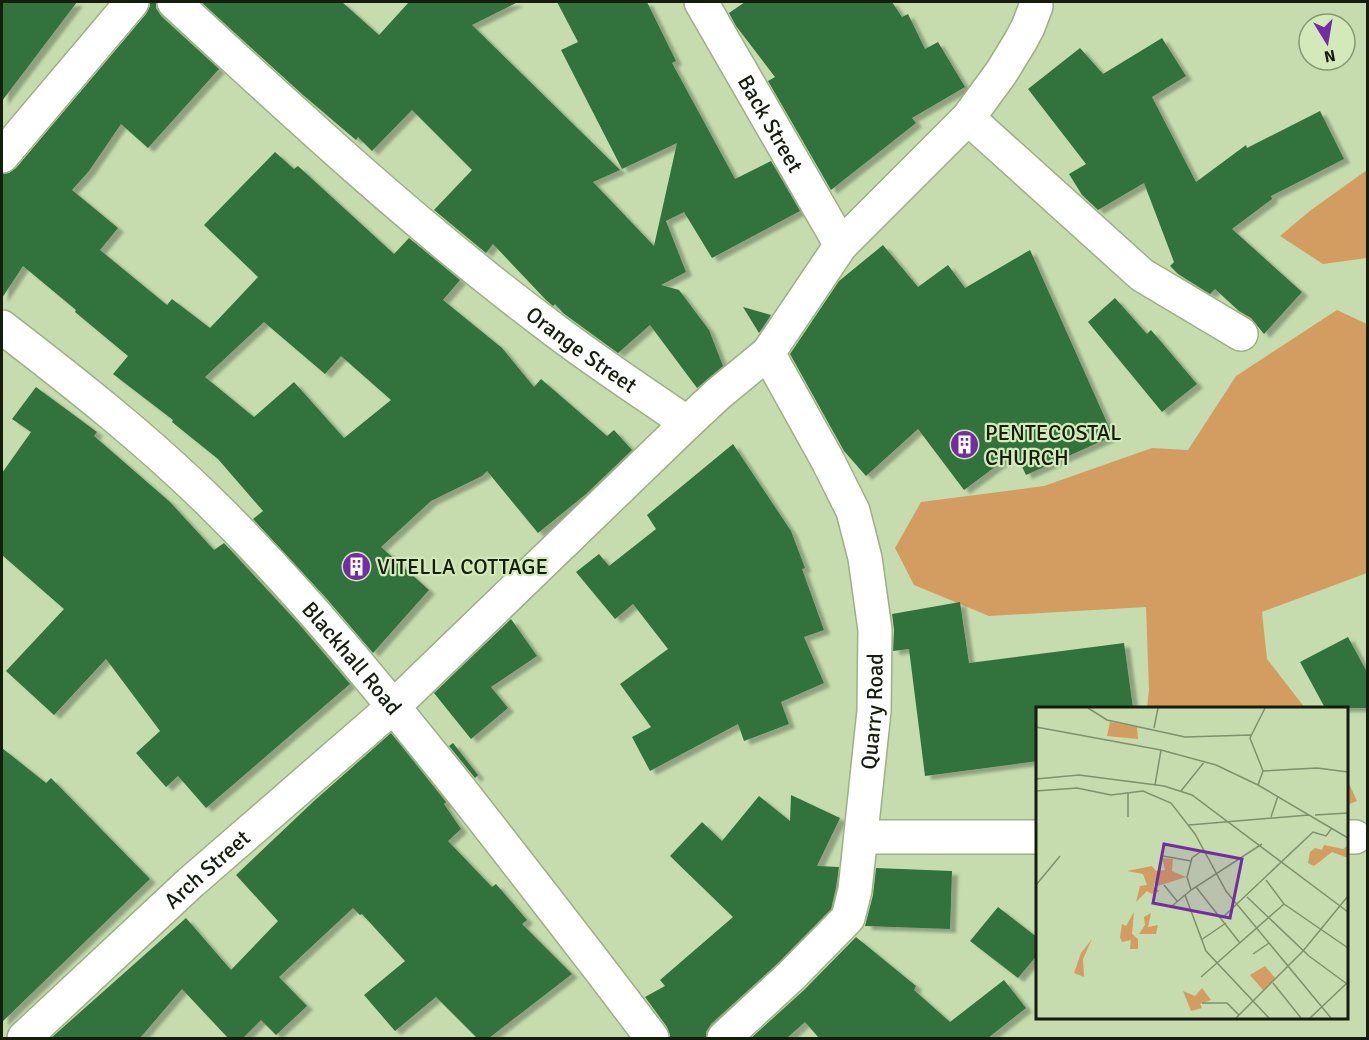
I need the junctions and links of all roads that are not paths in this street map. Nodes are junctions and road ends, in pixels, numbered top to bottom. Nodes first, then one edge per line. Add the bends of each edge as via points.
1 (132, 2) edge
2 (174, 2) edge
3 (701, 2) edge
4 (1036, 6) dead end
5 (968, 118) junction
6 (2, 156) edge
7 (841, 245) junction
8 (2, 327) edge
9 (1241, 334) dead end
10 (768, 353) junction
11 (687, 423) junction
12 (393, 706) junction
13 (861, 837) junction
14 (1036, 837) edge
15 (24, 1038) edge
16 (652, 1038) edge
17 (724, 1038) edge

1 - 6 street
2 - 11 street, Orange Street via 434,235 549,327
3 - 7 street, Back Street
4 - 5 street via 1020,42
5 - 7 street
5 - 9 street via 1142,274
7 - 10 street
8 - 12 street, Blackhall Road via 155,451 216,508 288,582
10 - 11 street
10 - 13 street, Quarry Road via 853,511 865,558 875,630 874,711
11 - 12 street
12 - 15 street, Arch Street via 190,883
12 - 16 street, Blackhall Road
13 - 14 street
13 - 17 street, Quarry Road via 848,918

